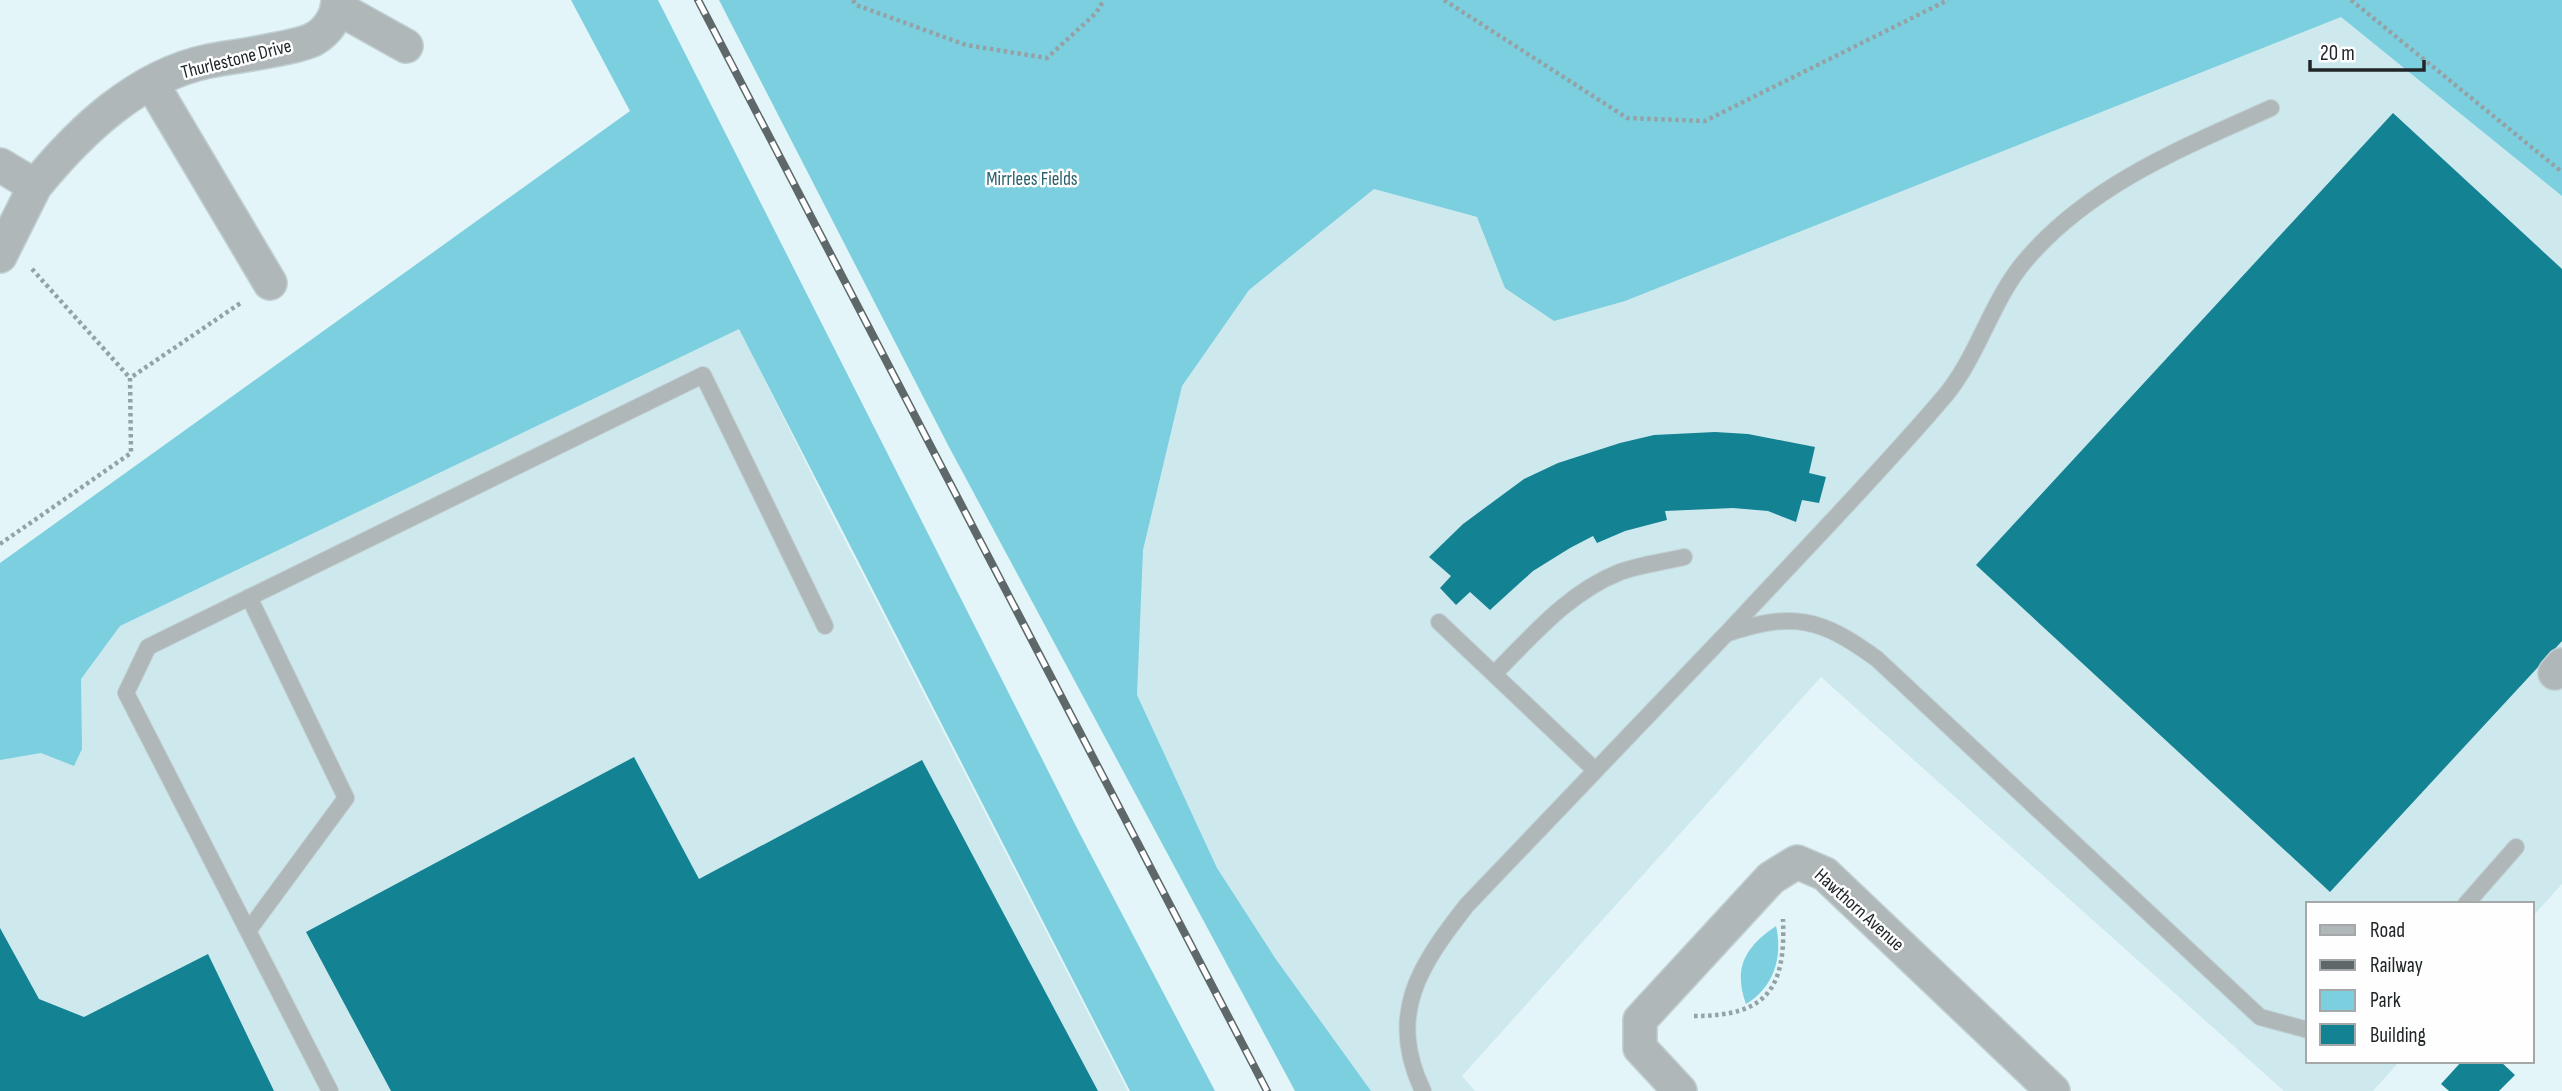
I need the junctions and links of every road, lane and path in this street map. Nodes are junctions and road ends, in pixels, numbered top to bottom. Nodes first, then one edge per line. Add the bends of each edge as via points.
1 (853, 0) edge
2 (1104, 0) edge
3 (1444, 0) edge
4 (1948, 0) edge
5 (2351, 0) edge
6 (338, 4) edge
7 (405, 46) dead end
8 (152, 84) junction
9 (2272, 108) dead end
10 (0, 165) edge
11 (2562, 172) edge
12 (35, 186) junction
13 (4, 249) edge
14 (270, 283) joint
15 (130, 378) junction
16 (0, 544) edge
17 (1684, 557) dead end
18 (249, 597) junction
19 (1439, 622) dead end
20 (825, 626) dead end
21 (1726, 634) junction
22 (1494, 674) junction
23 (1595, 771) junction
24 (2516, 847) dead end
25 (1771, 878) junction
26 (2468, 902) edge
27 (248, 931) junction
28 (1655, 1004) junction
29 (2306, 1029) edge
30 (330, 1091) edge
31 (1423, 1091) edge
32 (1680, 1091) edge
33 (2053, 1091) edge

1 - 2 path via 856,5 966,45 1047,58
3 - 4 path via 1627,118 1705,121
5 - 11 path
6 - 7 street, Thurlestone Drive
6 - 8 street, Thurlestone Drive via 330,25 313,40 194,64
8 - 12 street, Thurlestone Drive via 124,99 73,139
8 - 14 street
9 - 21 lane via 2126,177 2066,220 2024,261 1946,395
10 - 12 street
12 - 13 street, Thurlestone Drive
13 - 15 path
14 - 15 path
15 - 16 path via 131,453
17 - 22 lane via 1620,573 1593,587 1560,608
18 - 20 lane via 704,375
18 - 27 lane via 346,799
18 - 27 lane via 148,647 126,693
19 - 22 lane
21 - 23 lane
21 - 29 lane via 1766,620 1802,622 1842,633 1877,659 2260,1017
22 - 23 lane
23 - 31 lane via 1466,905 1430,951 1410,996 1408,1032 1413,1070
24 - 26 lane
25 - 28 street, Hawthorn Avenue
25 - 28 path via 1783,920 1784,956 1777,984 1756,1006 1725,1016 1685,1016
25 - 33 street, Hawthorn Avenue via 1797,862 1825,874
27 - 30 lane
28 - 32 street, Hawthorn Avenue via 1640,1020 1637,1041

